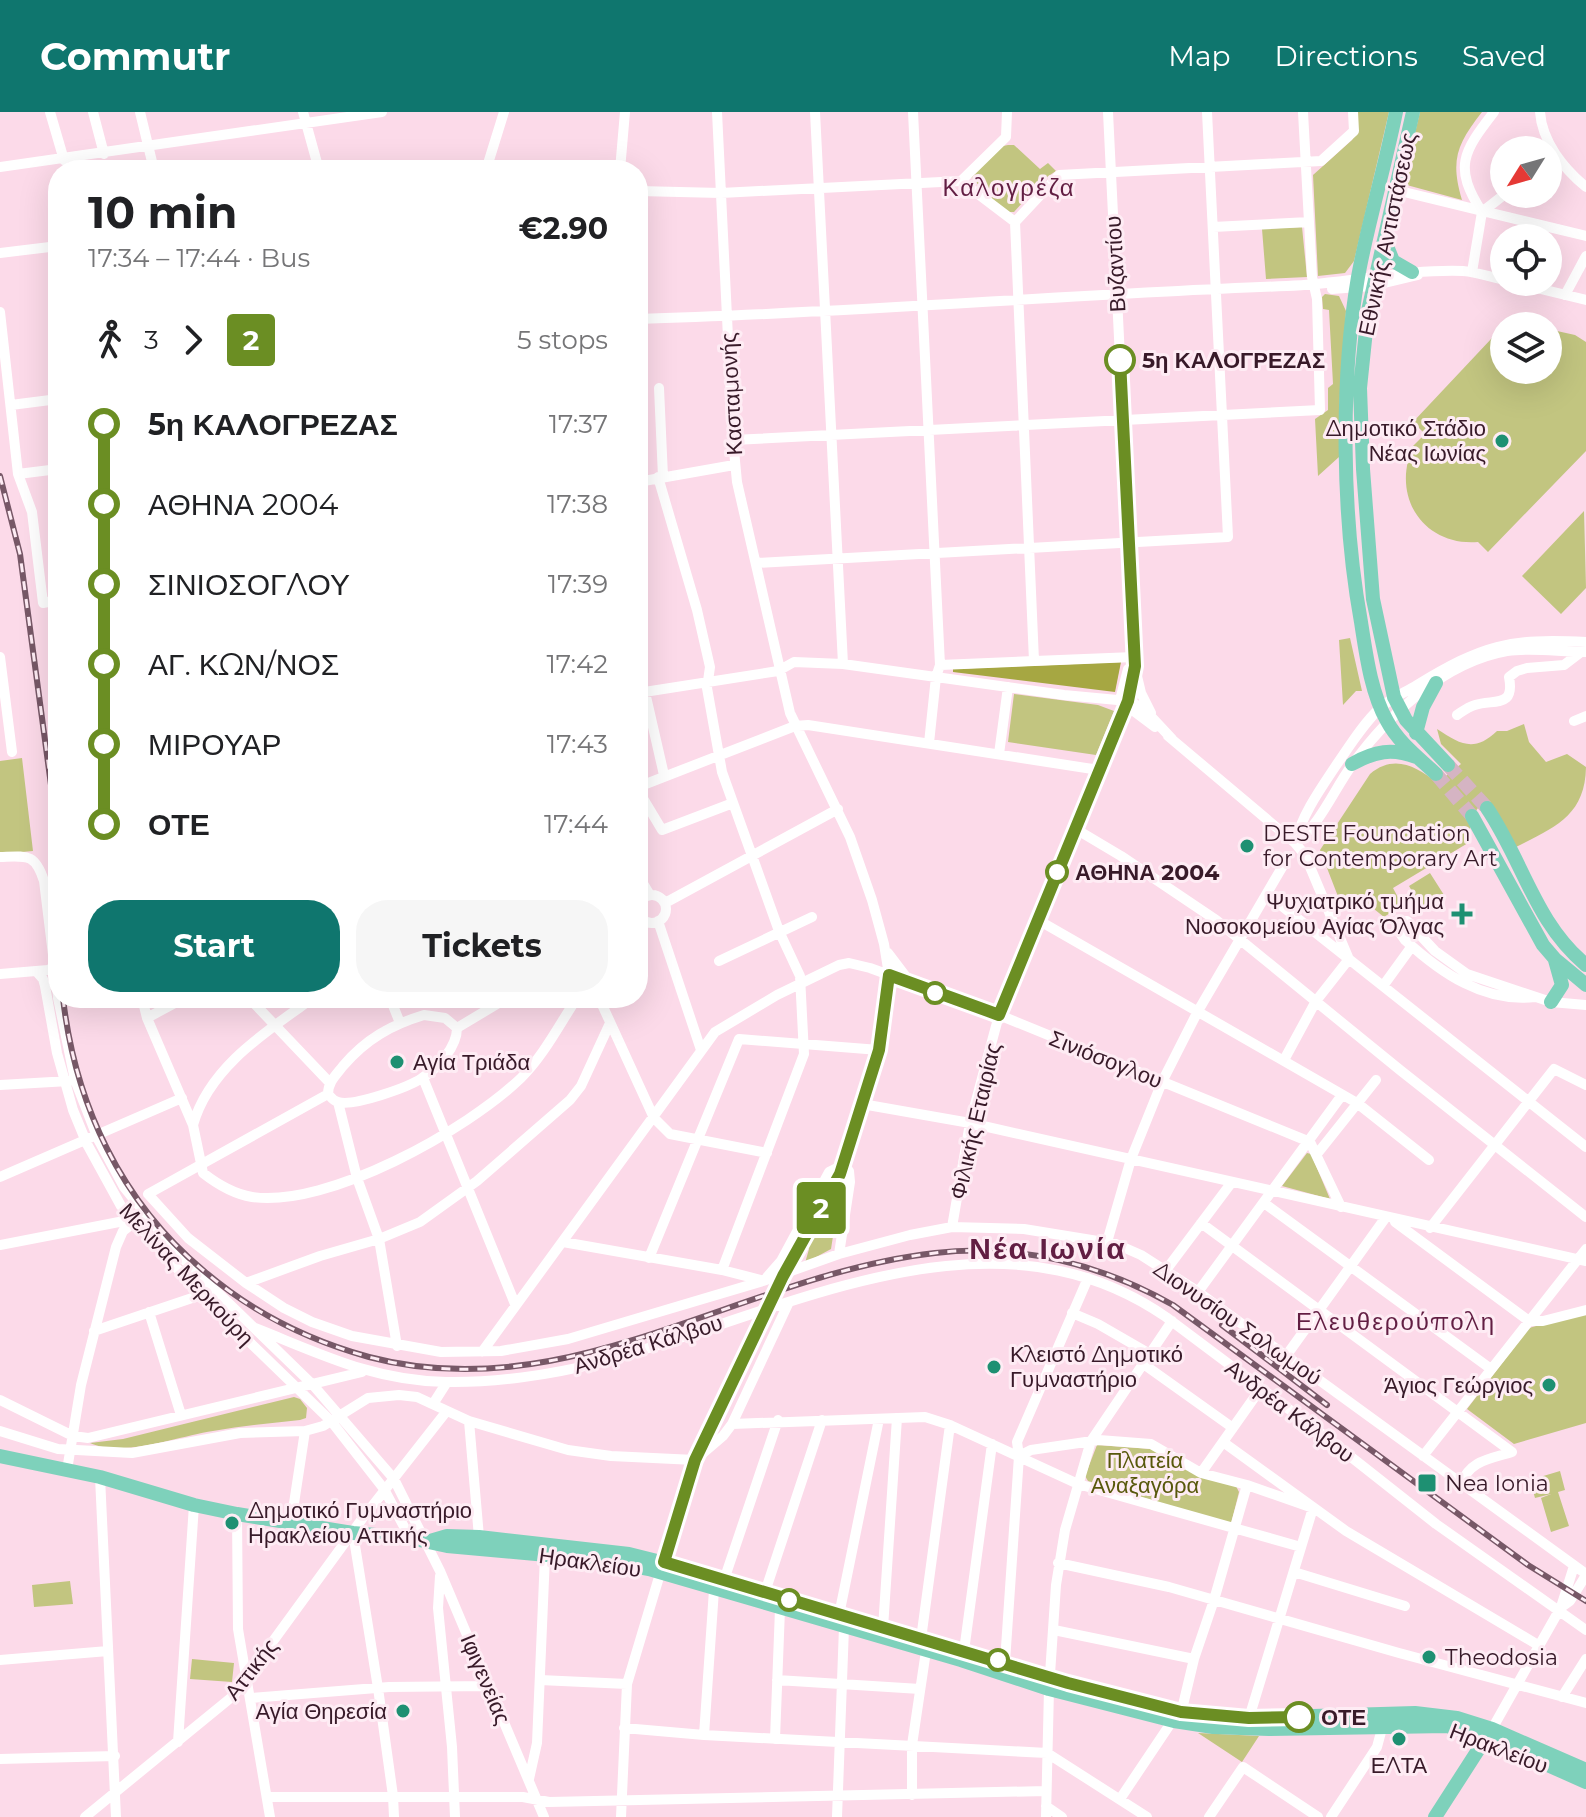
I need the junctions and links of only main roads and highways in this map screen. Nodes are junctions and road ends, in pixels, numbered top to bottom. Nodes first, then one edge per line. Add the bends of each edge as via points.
1 (1396, 112) edge
2 (1413, 112) edge
3 (1383, 237) junction
4 (1419, 272) road end
5 (1365, 282) junction
6 (1436, 683) road end
7 (1416, 733) junction
8 (1418, 757) junction
9 (1352, 764) road end
10 (1487, 808) tunnel mouth
11 (1472, 816) tunnel mouth
12 (1555, 959) junction
13 (1586, 965) edge
14 (1586, 985) edge
15 (1551, 1002) road end
16 (0, 1456) edge
17 (427, 1541) junction
18 (662, 1567) junction
19 (719, 1585) junction
20 (841, 1621) junction
21 (923, 1645) junction
22 (1050, 1683) junction
23 (1177, 1716) junction
24 (1384, 1721) junction
25 (1489, 1734) junction
26 (1586, 1770) edge
27 (1586, 1782) edge
28 (1435, 1817) edge

1 - 5 main road, Εθνικής Αντιστάσεως
2 - 3 main road, Εθνικής Αντιστάσεως
3 - 4 main road via 1393,261
3 - 5 main road, Εθνικής Αντιστάσεως
5 - 7 main road, Εθνικής Αντιστάσεως via 1360,388 1373,599 1397,704
5 - 8 main road, Εθνικής Αντιστάσεως via 1349,371 1347,454 1359,611 1380,708
6 - 7 main road
7 - 8 main road, Εθνικής Αντιστάσεως via 1442,770
8 - 9 main road via 1384,751
10 - 13 main road via 1558,938
11 - 12 main road via 1533,930
12 - 14 main road
12 - 15 main road via 1562,985
16 - 17 main road, Ηρακλείου via 237,1514
17 - 18 main road, Ηρακλείου
17 - 18 main road, Ηρακλείου via 479,1537 604,1549
18 - 19 main road, Ηρακλείου
19 - 20 main road, Ηρακλείου via 780,1609
19 - 20 main road, Ηρακλείου via 765,1592
20 - 21 main road, Ηρακλείου
20 - 21 main road, Ηρακλείου via 883,1628
21 - 22 main road, Ηρακλείου
21 - 22 main road, Ηρακλείου via 1005,1662
22 - 23 main road, Ηρακλείου
23 - 24 main road, Ηρακλείου
23 - 24 main road, Ηρακλείου via 1213,1727 1269,1729
24 - 25 main road, Ηρακλείου
25 - 26 main road, Ηρακλείου
25 - 27 main road, Ηρακλείου
25 - 28 main road

